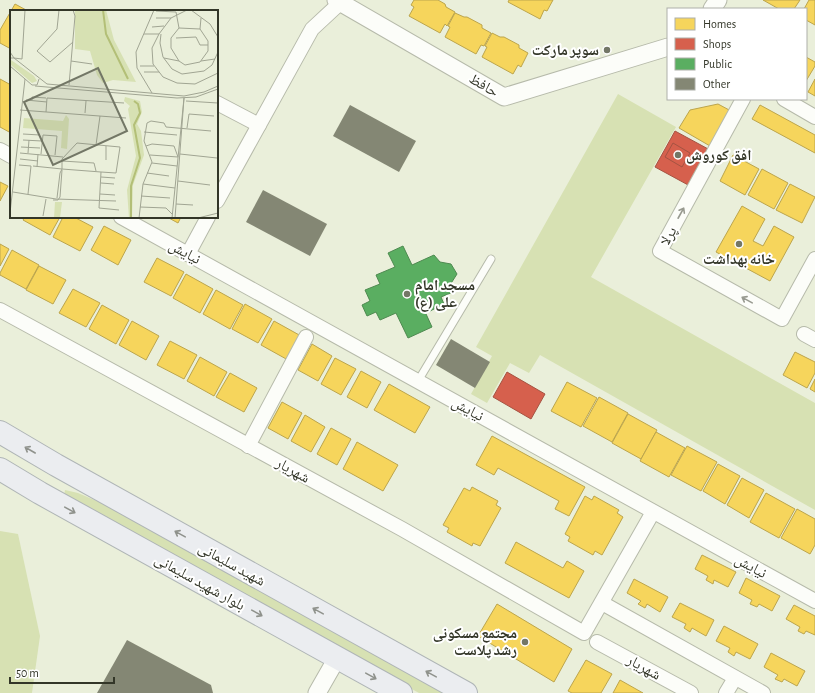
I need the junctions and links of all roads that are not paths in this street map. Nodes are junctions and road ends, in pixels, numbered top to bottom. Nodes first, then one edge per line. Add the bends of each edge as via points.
1 (338, 1) edge
2 (667, 47) edge
3 (742, 100) edge
4 (786, 100) edge
5 (218, 104) edge
6 (815, 117) edge
7 (259, 125) junction
8 (0, 150) edge
9 (10, 155) edge
10 (218, 199) edge
11 (123, 218) edge
12 (207, 218) edge
13 (188, 254) junction
14 (492, 259) dead end
15 (814, 263) edge
16 (0, 310) edge
17 (306, 337) dead end
18 (418, 381) junction
19 (0, 432) edge
20 (248, 446) junction
21 (56, 465) junction
22 (0, 469) edge
23 (40, 493) junction
24 (653, 512) junction
25 (815, 601) edge
26 (602, 603) junction
27 (598, 642) dead end
28 (337, 658) junction
29 (735, 678) junction
30 (317, 693) edge
31 (402, 693) edge
32 (466, 693) edge
33 (691, 693) edge
34 (726, 693) edge
35 (762, 693) edge

1 - 2 street, حافظ via 504,97
1 - 7 street via 312,29
15 -> 3 street, پرلا via 782,318 660,251
4 - 6 street
5 - 7 street
7 - 10 street
8 - 9 street
11 - 13 street, نیایش
12 - 13 street
13 - 18 street, نیایش
14 - 18 lane
16 - 20 street, شهریار
17 - 20 street
18 - 24 street, نیایش
21 -> 19 main road, شهید سلیمانی
20 - 26 street, شهریار via 584,633
21 - 23 main road
32 -> 21 main road, شهید سلیمانی
22 - 23 main road, بلوار شهید سلیمانی
23 -> 28 main road, بلوار شهید سلیمانی
24 - 25 street, نیایش
24 - 26 street
26 - 29 street
27 - 33 street, شهریار
28 - 30 street
28 -> 31 main road, بلوار شهید سلیمانی
29 - 34 street
29 - 35 street

